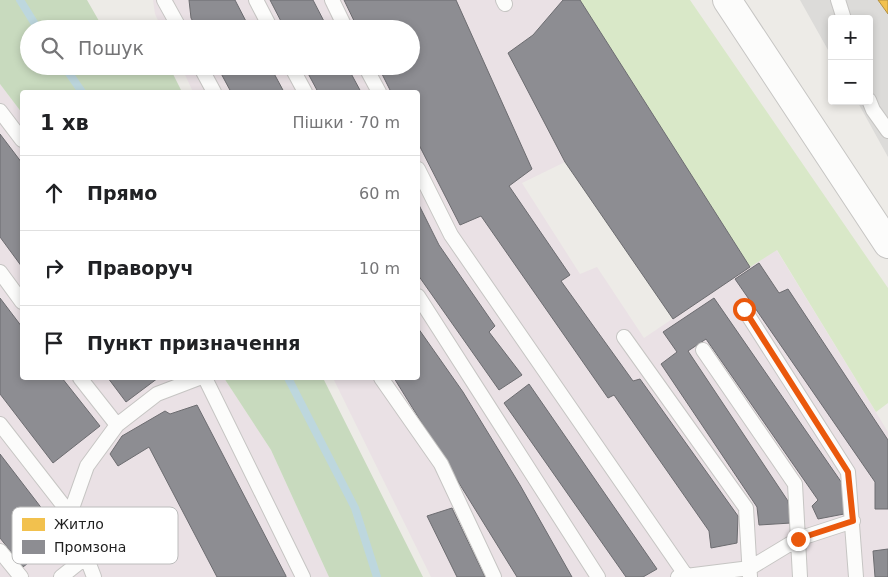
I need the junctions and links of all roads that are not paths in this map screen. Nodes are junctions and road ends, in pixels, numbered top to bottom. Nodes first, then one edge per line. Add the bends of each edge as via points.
1 (164, 0) edge
2 (256, 0) edge
3 (332, 0) edge
4 (727, 0) edge
5 (838, 0) edge
6 (843, 15) edge
7 (175, 20) edge
8 (266, 20) edge
9 (342, 20) edge
10 (205, 75) edge
11 (296, 75) edge
12 (370, 75) edge
13 (213, 90) edge
14 (304, 90) edge
15 (378, 90) edge
16 (870, 105) edge
17 (0, 111) edge
18 (888, 131) edge
19 (20, 137) edge
20 (420, 173) edge
21 (888, 244) edge
22 (0, 272) edge
23 (20, 299) edge
24 (420, 299) edge
25 (744, 309) dead end
26 (624, 337) dead end
27 (702, 350) dead end
28 (82, 380) edge
29 (194, 380) edge
30 (206, 380) edge
31 (382, 380) edge
32 (0, 424) edge
33 (116, 425) junction
34 (65, 507) edge
35 (72, 507) edge
36 (853, 521) junction
37 (798, 539) junction
38 (0, 551) edge
39 (77, 564) edge
40 (89, 564) edge
41 (750, 572) edge
42 (684, 576) edge
43 (21, 577) edge
44 (61, 577) edge
45 (94, 577) edge
46 (303, 577) edge
47 (494, 577) edge
48 (598, 577) edge
49 (800, 577) edge
50 (856, 577) edge

1 - 7 lane
2 - 8 lane
3 - 9 lane
4 - 21 street
5 - 6 lane
10 - 13 lane
11 - 14 lane
12 - 15 lane
16 - 18 lane
17 - 19 lane
20 - 42 lane via 451,234
22 - 23 lane
24 - 48 lane
25 - 36 lane via 848,472
26 - 41 lane via 746,508
27 - 37 lane via 795,484
28 - 33 lane
29 - 33 lane via 156,394
30 - 46 lane
31 - 47 lane via 441,464
32 - 34 lane
33 - 35 lane via 87,466
36 - 37 lane
36 - 50 lane
37 - 41 lane
37 - 49 lane
38 - 43 lane
39 - 44 lane
40 - 45 lane
41 - 42 lane

